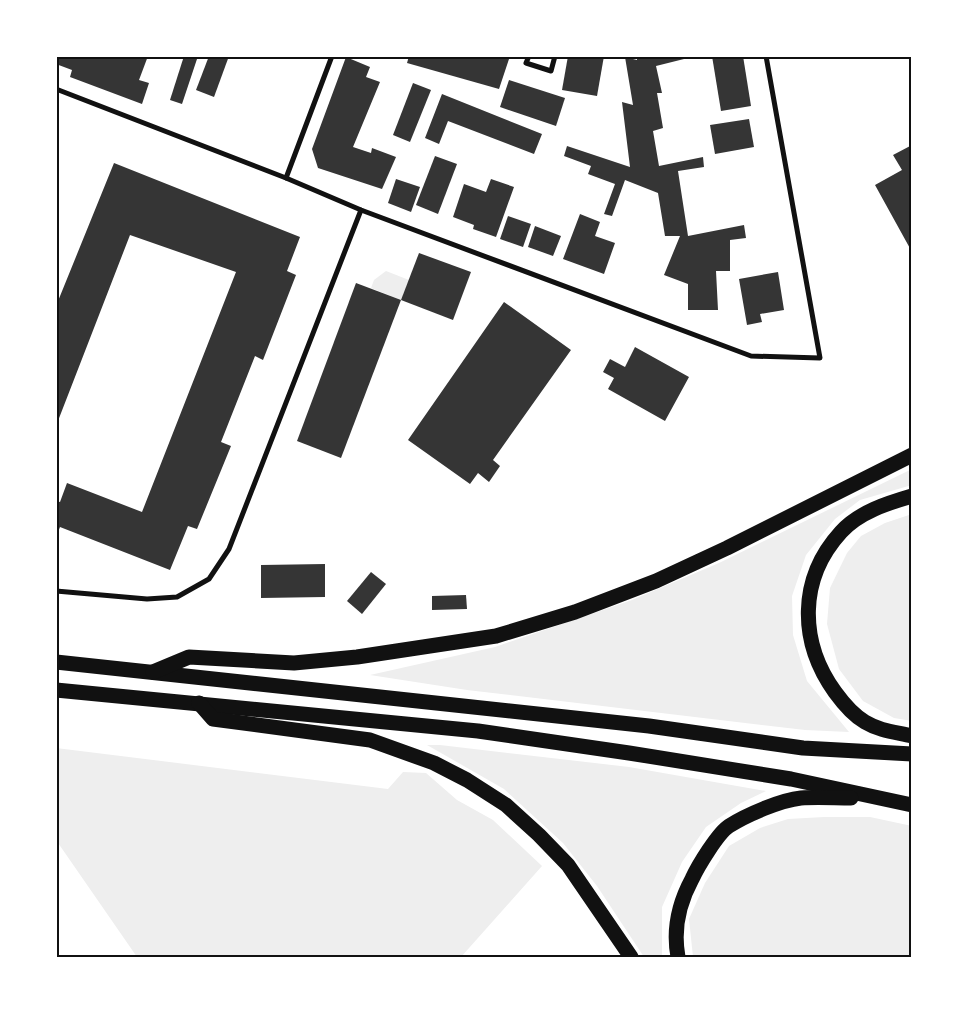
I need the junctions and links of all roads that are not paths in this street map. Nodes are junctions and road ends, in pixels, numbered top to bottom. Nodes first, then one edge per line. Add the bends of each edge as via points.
1 (332, 56) edge
2 (529, 56) edge
3 (555, 56) edge
4 (766, 56) edge
5 (56, 89) edge
6 (286, 178) junction
7 (361, 210) junction
8 (912, 455) edge
9 (912, 496) edge
10 (56, 591) edge
11 (56, 662) edge
12 (151, 673) junction
13 (56, 690) edge
14 (199, 703) junction
15 (912, 736) edge
16 (912, 754) edge
17 (880, 798) junction
18 (912, 805) edge
19 (631, 957) edge
20 (678, 957) edge

1 - 6 street
2 - 3 street via 526,63 551,71
4 - 7 street via 820,358 751,356
5 - 6 street
6 - 7 street
7 - 10 street via 229,549 209,579 177,598 147,599
8 - 12 highway via 656,581 575,612 496,636 294,663 189,657
9 - 15 highway via 890,502 842,530 824,554 812,581 807,621 814,655 842,702 864,722 887,732
11 - 12 highway
12 - 16 highway via 640,725 803,748
13 - 14 highway
14 - 17 highway via 478,731 704,764
14 - 19 highway via 213,719 370,740 434,763 467,780 506,805 568,865
17 - 18 highway
17 - 20 highway via 800,798 765,808 728,826 700,861 686,889 678,916

